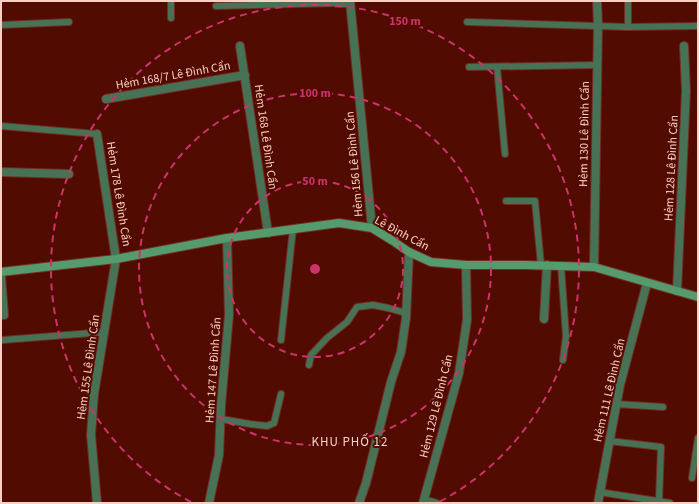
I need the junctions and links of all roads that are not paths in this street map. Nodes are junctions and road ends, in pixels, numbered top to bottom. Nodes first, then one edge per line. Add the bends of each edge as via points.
1 (171, 1) edge
2 (597, 1) edge
3 (628, 1) edge
4 (350, 2) edge
5 (337, 3) joint
6 (216, 6) dead end
7 (171, 18) dead end
8 (69, 22) dead end
9 (467, 22) dead end
10 (1, 25) edge
11 (598, 26) junction
12 (698, 26) edge
13 (628, 27) junction
14 (240, 46) dead end
15 (684, 46) dead end
16 (597, 65) junction
17 (469, 67) dead end
18 (497, 67) junction
19 (245, 75) junction
20 (106, 99) dead end
21 (1, 126) edge
22 (97, 134) joint
23 (505, 154) dead end
24 (1, 172) edge
25 (70, 174) dead end
26 (506, 201) dead end
27 (372, 228) junction
28 (293, 229) junction
29 (268, 233) junction
30 (227, 238) junction
31 (408, 252) junction
32 (116, 259) junction
33 (466, 265) junction
34 (544, 265) junction
35 (561, 266) junction
36 (594, 267) junction
37 (1, 272) edge
38 (1, 276) edge
39 (647, 283) junction
40 (677, 291) junction
41 (698, 297) edge
42 (406, 313) junction
43 (4, 315) dead end
44 (544, 319) dead end
45 (105, 332) junction
46 (3, 340) dead end
47 (281, 340) dead end
48 (563, 360) dead end
49 (309, 365) dead end
50 (281, 394) dead end
51 (616, 404) junction
52 (663, 407) dead end
53 (221, 419) junction
54 (698, 438) edge
55 (609, 441) junction
56 (692, 478) dead end
57 (599, 492) junction
58 (423, 501) edge
59 (659, 501) junction
60 (97, 503) edge
61 (209, 503) edge
62 (359, 503) edge
63 (437, 503) edge
64 (598, 503) edge
65 (670, 503) edge

1 - 7 lane
2 - 11 street, Hẻm 130 Lê Đình Cẩn
3 - 13 lane
4 - 5 street
4 - 27 street, Hẻm 156 Lê Đình Cẩn
5 - 6 lane
8 - 10 lane
9 - 11 lane
11 - 13 lane
11 - 16 street, Hẻm 130 Lê Đình Cẩn
12 - 13 lane
14 - 19 street, Hẻm 168 Lê Đình Cẩn
15 - 40 street, Hẻm 128 Lê Đình Cẩn via 686,91
16 - 18 lane
16 - 36 street, Hẻm 130 Lê Đình Cẩn
17 - 18 lane
18 - 23 lane
19 - 20 street, Hẻm 168/7 Lê Đình Cẩn
19 - 29 street, Hẻm 168 Lê Đình Cẩn
21 - 22 lane
22 - 32 street, Hẻm 178 Lê Đình Cẩn
24 - 25 street
26 - 34 lane via 535,201
27 - 28 street, Lê Đình Cẩn via 339,223
27 - 31 street, Lê Đình Cẩn
28 - 29 street, Lê Đình Cẩn
28 - 47 lane
29 - 30 street, Lê Đình Cẩn
30 - 32 street, Lê Đình Cẩn
30 - 53 street, Hẻm 147 Lê Đình Cẩn via 229,315
31 - 33 street, Lê Đình Cẩn via 431,262
31 - 42 street
32 - 37 street, Lê Đình Cẩn
32 - 45 street, Hẻm 155 Lê Đình Cẩn
33 - 34 street, Lê Đình Cẩn
33 - 58 street, Hẻm 129 Lê Đình Cẩn via 467,320 459,373
34 - 35 street, Lê Đình Cẩn
34 - 44 street
35 - 36 street, Lê Đình Cẩn
35 - 48 lane via 566,336
36 - 39 street, Lê Đình Cẩn
38 - 43 street
39 - 40 street, Lê Đình Cẩn
39 - 51 street, Hẻm 111 Lê Đình Cẩn
40 - 41 street, Lê Đình Cẩn
42 - 49 lane via 373,305 357,307 347,322 311,355
42 - 62 street via 401,352
45 - 46 lane
45 - 60 street, Hẻm 155 Lê Đình Cẩn via 94,394 91,435
50 - 53 lane via 274,423 267,426
51 - 52 lane
51 - 55 street, Hẻm 111 Lê Đình Cẩn
53 - 61 street, Hẻm 147 Lê Đình Cẩn via 219,455
54 - 56 lane
55 - 57 street, Hẻm 111 Lê Đình Cẩn
55 - 59 lane via 661,447
57 - 59 lane
57 - 64 street, Hẻm 111 Lê Đình Cẩn
58 - 63 lane
59 - 65 lane

